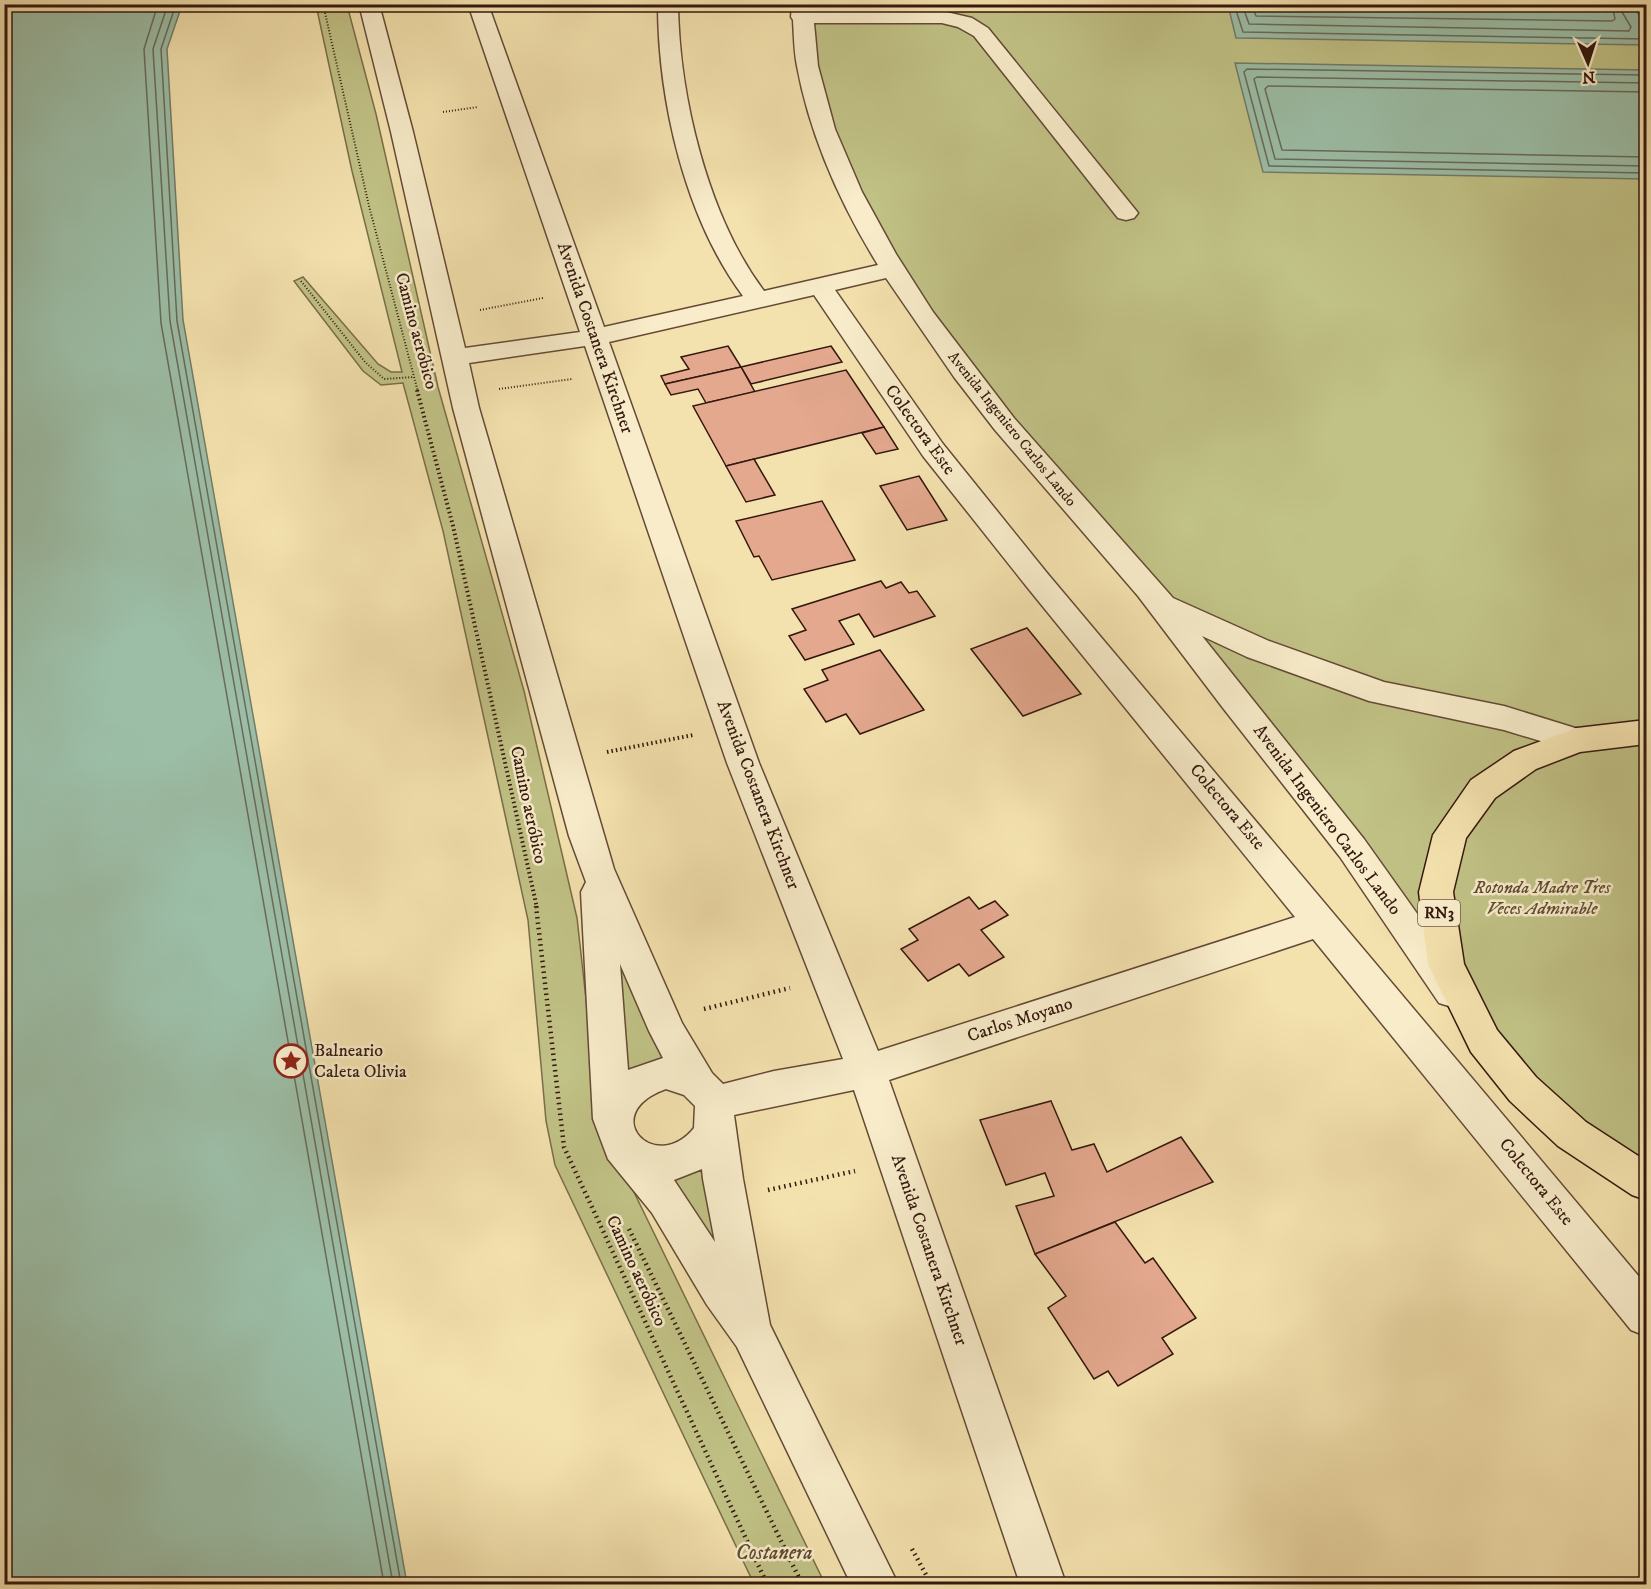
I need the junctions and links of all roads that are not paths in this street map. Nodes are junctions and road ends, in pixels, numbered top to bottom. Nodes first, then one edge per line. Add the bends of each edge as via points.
1 (369, 4) edge
2 (478, 4) edge
3 (668, 4) edge
4 (802, 11) edge
5 (1126, 213) dead end
6 (894, 269) junction
7 (821, 287) junction
8 (759, 301) junction
9 (595, 337) junction
10 (456, 357) junction
11 (1162, 605) junction
12 (1647, 732) edge
13 (1577, 740) junction
14 (597, 869) junction
15 (1322, 922) junction
16 (1484, 1041) junction
17 (867, 1071) junction
18 (709, 1101) junction
19 (617, 1136) junction
20 (1644, 1182) edge
21 (1647, 1316) edge
22 (752, 1333) junction
23 (874, 1584) edge
24 (1043, 1584) edge

1 - 10 street
2 - 9 street, Avenida Costanera Kirchner
3 - 8 street via 667,32 679,110 708,209 736,269
4 - 5 street via 942,17 965,22 981,32
4 - 6 street, Avenida Ingeniero Carlos Lando via 806,60 823,130 847,188
6 - 7 street
6 - 11 street, Avenida Ingeniero Carlos Lando via 969,380
7 - 8 street
7 - 15 street, Colectora Este via 933,450
8 - 9 street
9 - 10 street
9 - 17 street, Avenida Costanera Kirchner via 743,763
10 - 14 street via 466,408
11 - 13 street, Avenida Ingeniero Carlos Lando via 1258,649 1380,693 1504,718
11 - 16 street, Avenida Ingeniero Carlos Lando via 1354,851
12 - 13 highway, RN3
13 - 16 highway, RN3 via 1525,760 1483,789 1450,835 1436,892 1446,964
14 - 18 street via 662,1019
14 - 19 street
15 - 17 street, Carlos Moyano
15 - 21 street, Colectora Este
16 - 20 highway, RN3 via 1523,1089 1572,1134
17 - 18 street, Carlos Moyano
17 - 24 street, Avenida Costanera Kirchner
18 - 19 street via 682,1074 649,1076 622,1095 615,1110
18 - 19 street via 712,1135 687,1158 669,1164 652,1163 635,1157
18 - 22 street
19 - 22 street via 666,1200
22 - 23 street

